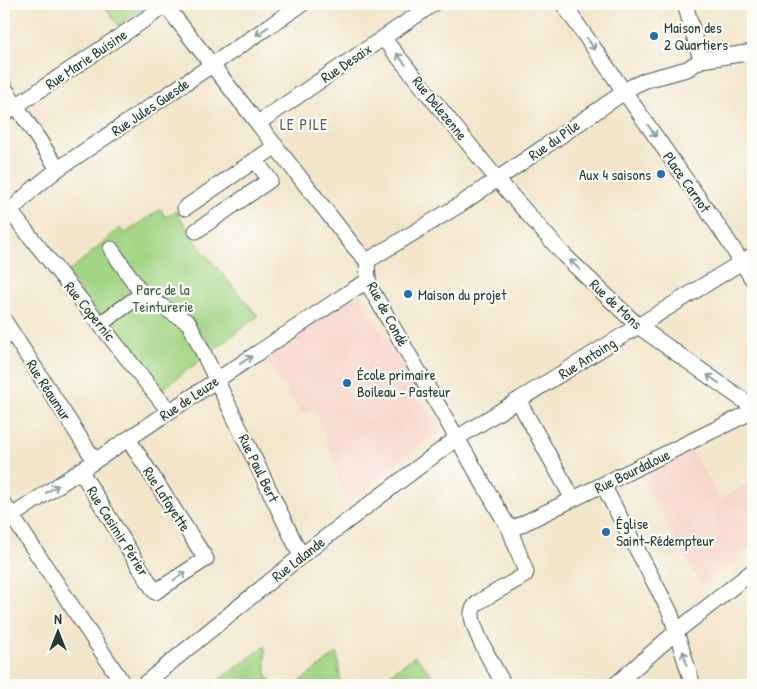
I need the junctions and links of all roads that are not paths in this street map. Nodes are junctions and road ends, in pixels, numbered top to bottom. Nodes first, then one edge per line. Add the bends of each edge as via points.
1 (302, 4) edge
2 (433, 4) edge
3 (563, 4) edge
4 (685, 4) edge
5 (167, 5) edge
6 (383, 38) junction
7 (753, 52) edge
8 (701, 60) junction
9 (213, 65) junction
10 (4, 87) edge
11 (624, 91) junction
12 (10, 110) edge
13 (258, 123) junction
14 (276, 146) junction
15 (256, 160) junction
16 (58, 170) junction
17 (497, 179) junction
18 (185, 208) dead end
19 (7, 214) edge
20 (196, 231) dead end
21 (111, 249) dead end
22 (748, 258) edge
23 (367, 261) junction
24 (753, 280) edge
25 (368, 281) junction
26 (142, 294) junction
27 (4, 320) edge
28 (100, 324) junction
29 (638, 326) junction
30 (216, 380) junction
31 (518, 400) junction
32 (753, 407) edge
33 (169, 411) junction
34 (753, 412) edge
35 (457, 438) junction
36 (128, 439) junction
37 (95, 461) junction
38 (80, 470) junction
39 (602, 485) junction
40 (573, 500) junction
41 (8, 510) edge
42 (510, 530) junction
43 (301, 556) junction
44 (753, 571) edge
45 (155, 592) joint
46 (677, 631) junction
47 (124, 685) edge
48 (142, 685) edge
49 (504, 685) edge
50 (615, 685) edge
51 (693, 685) edge

1 -> 9 street, Rue Jules Guesde
2 - 6 street, Rue Desaix
3 -> 11 street, Place Carnot
4 - 8 street
5 - 9 street, Rue de Condé
5 - 12 street, Rue Marie Buisine
6 - 13 street, Rue Desaix
17 -> 6 street, Rue Delezenne
7 - 8 street, Rue du Pile
8 - 11 street, Rue du Pile via 687,69 646,80
9 - 13 street, Rue de Condé
9 - 16 street, Rue Jules Guesde
10 - 12 street
11 - 17 street, Rue du Pile
11 -> 22 street, Place Carnot
12 - 16 street
13 - 14 street, Rue de Condé
14 - 15 street
14 - 23 street, Rue de Condé
15 - 18 street
15 - 20 street via 270,180
16 - 19 street, Rue Jules Guesde
17 - 23 street, Rue du Pile
29 -> 17 street, Rue de Mons via 556,247
19 - 28 street, Rue Copernic
21 - 26 street
22 - 24 street, Place Carnot
22 - 29 street, Rue Antoing
23 - 25 street, Rue de Condé
30 -> 25 street, Rue de Leuze
25 - 35 street, Rue de Condé
26 - 28 street
26 - 30 street, Rue Paul Bert via 188,323
27 - 37 street, Rue Réaumur
28 - 33 street, Rue Copernic
29 - 31 street, Rue Antoing
32 -> 29 street, Rue de Mons
30 - 33 street, Rue de Leuze
30 - 43 street, Rue Paul Bert
31 - 35 street, Rue Antoing
31 - 40 street
33 - 36 street, Rue de Leuze
34 - 39 street, Rue Bourdaloue
35 - 42 street, Rue de Condé
35 - 43 street, Rue Lalande
36 - 37 street, Rue de Leuze
45 -> 36 street, Rue Lafayette via 206,560
37 - 38 street, Rue de Leuze
41 -> 38 street, Rue de Leuze
38 - 45 street, Rue Casimir Périer
39 - 40 street, Rue Bourdaloue
39 - 46 street
40 - 42 street, Rue Bourdaloue
41 - 47 street
42 - 49 street, Rue de Condé via 525,576 482,600 472,610 475,629
43 - 48 street, Rue Lalande
44 - 46 street
46 - 50 street
51 -> 46 street

